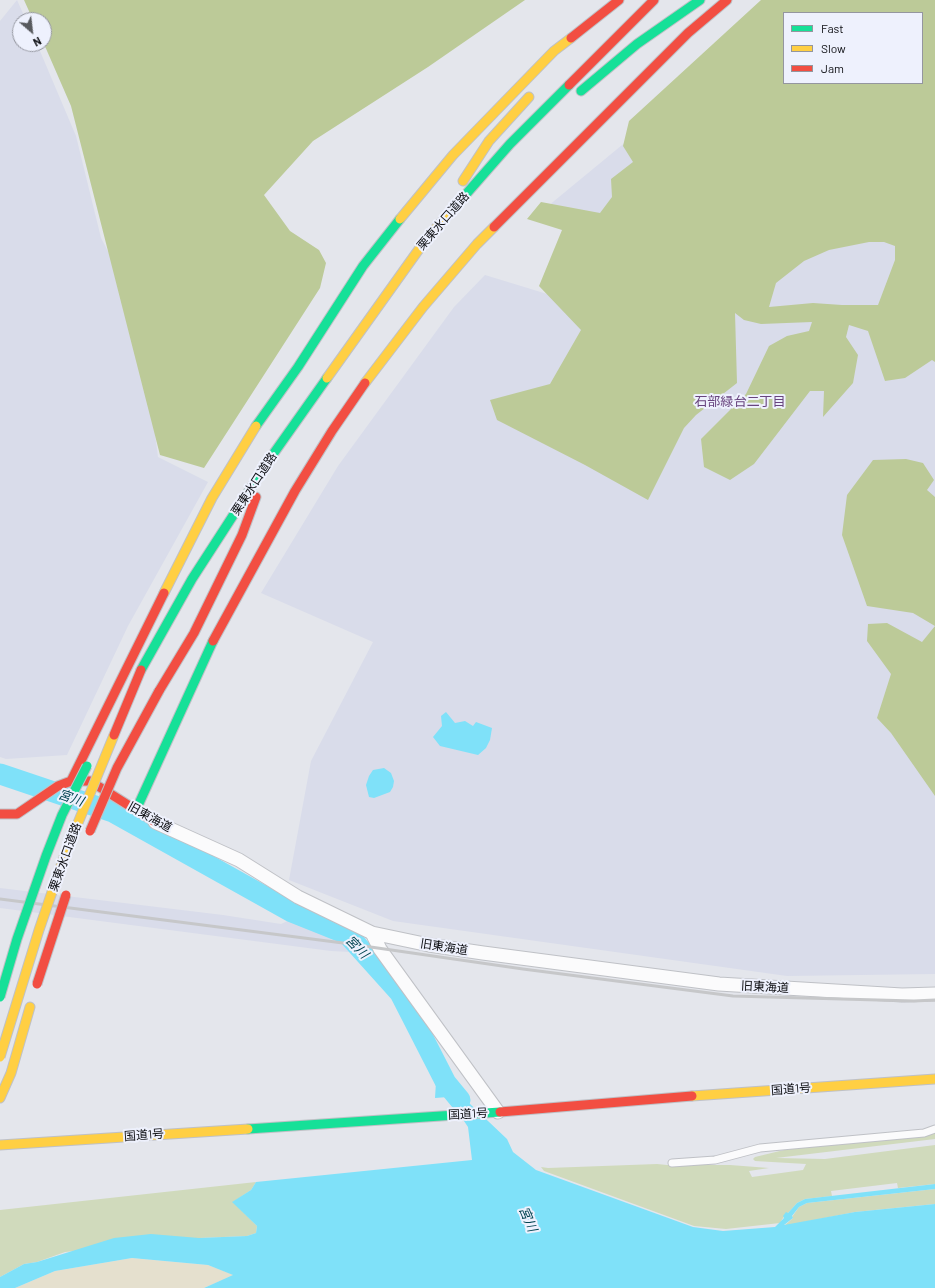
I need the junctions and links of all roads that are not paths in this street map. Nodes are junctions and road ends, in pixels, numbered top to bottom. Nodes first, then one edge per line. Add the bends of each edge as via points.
1 (619, 0) edge
2 (654, 0) edge
3 (700, 0) edge
4 (726, 0) edge
5 (609, 9) junction
6 (572, 50) dead end
7 (536, 90) dead end
8 (573, 99) dead end
9 (516, 152) dead end
10 (427, 238) junction
11 (270, 460) junction
12 (141, 670) junction
13 (71, 781) junction
14 (136, 810) junction
15 (0, 814) edge
16 (155, 822) joint
17 (86, 842) dead end
18 (70, 883) dead end
19 (372, 933) junction
20 (935, 994) edge
21 (0, 996) edge
22 (0, 1057) edge
23 (935, 1079) edge
24 (0, 1098) edge
25 (493, 1113) junction
26 (935, 1129) edge
27 (0, 1145) edge
28 (672, 1163) dead end

1 - 5 main road
2 - 10 main road, 栗東水口道路 via 510,144
3 - 8 main road via 637,44
4 - 14 main road via 688,33 477,244 423,307 373,372 295,491 213,641
5 - 6 main road
5 - 13 main road via 554,51 453,155 363,266 253,431 212,498
7 - 10 main road via 489,141
9 - 10 main road
10 - 11 main road, 栗東水口道路
11 - 12 main road, 栗東水口道路 via 192,580
11 - 17 main road, bridge via 242,535 194,633 117,768
12 - 21 main road, bridge via 76,785 62,815 17,939
12 - 22 main road, 栗東水口道路, bridge via 64,857
13 - 14 main road, 旧東海道 via 90,781
13 - 15 main road, 旧東海道 via 58,786 17,814
14 - 16 main road, 旧東海道
16 - 19 street, 旧東海道 via 239,860 298,897
18 - 24 main road, bridge via 32,999 11,1074
19 - 20 street, 旧東海道 via 483,953 720,984 902,995
19 - 25 street via 380,949
23 - 25 main road, 国道1号 via 614,1101
25 - 27 main road, 国道1号
26 - 28 lane via 924,1133 760,1148 715,1160

